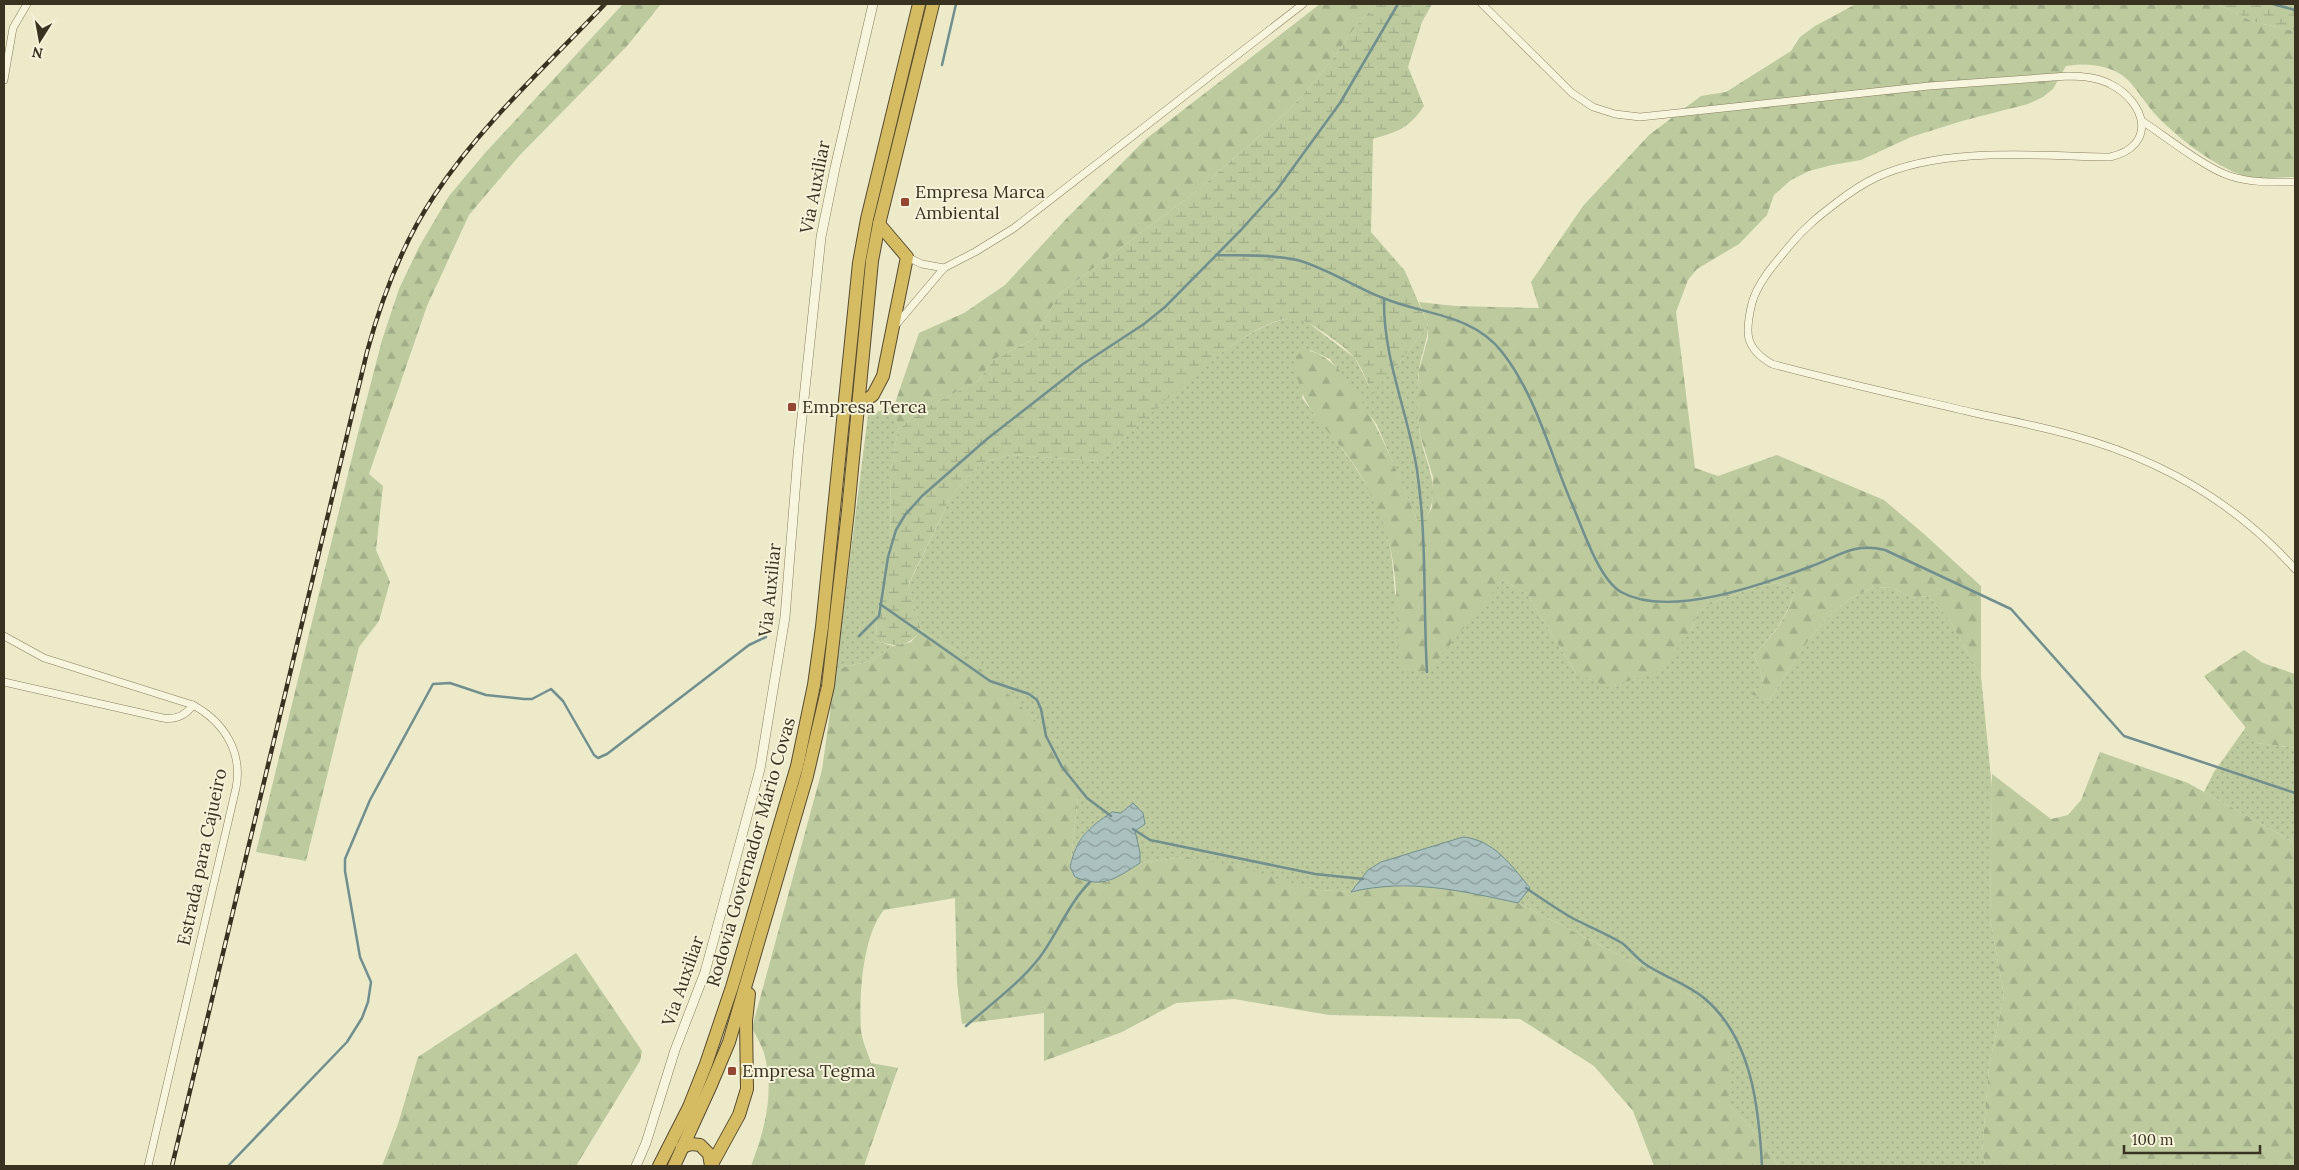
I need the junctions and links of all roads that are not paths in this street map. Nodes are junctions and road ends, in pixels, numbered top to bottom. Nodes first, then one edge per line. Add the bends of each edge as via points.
1 (27, 4) edge
2 (873, 4) edge
3 (919, 4) edge
4 (932, 4) edge
5 (1303, 4) edge
6 (1482, 4) edge
7 (4, 80) edge
8 (2142, 121) junction
9 (2295, 182) edge
10 (879, 224) junction
11 (907, 257) junction
12 (944, 268) junction
13 (894, 328) junction
14 (858, 406) junction
15 (2295, 569) edge
16 (4, 636) edge
17 (4, 682) edge
18 (194, 705) junction
19 (756, 956) junction
20 (682, 1147) junction
21 (148, 1166) edge
22 (636, 1166) edge
23 (659, 1166) edge
24 (674, 1166) edge

1 - 7 street via 13,28
2 - 22 street, Via Auxiliar via 821,237 799,445 786,617 760,769 705,972
3 - 23 highway, Rodovia Governador Mário Covas via 859,263 822,627 797,766 714,1041 689,1106
4 - 10 highway, Rodovia Governador Mário Covas
5 - 12 street via 1014,228
6 - 8 street via 1572,93 1592,106 1615,114 1640,117 1929,86 2087,76 2126,95 2136,106
8 - 9 street via 2229,176
8 - 15 street via 2140,137 2124,153 2110,156 1968,156 1904,168 1859,186 1806,225 1763,280 1748,318 1750,346 1772,364 2071,435 2130,454 2224,504 2258,530
10 - 11 highway
10 - 14 highway, Rodovia Governador Mário Covas via 872,261
11 - 12 street
11 - 13 highway
12 - 13 street
13 - 14 highway via 883,376 873,395
14 - 19 highway, Rodovia Governador Mário Covas via 828,686 807,776
16 - 18 street, Estrada para Cajueiro via 59,663
17 - 18 street via 163,718 182,715
18 - 21 street, Estrada para Cajueiro via 211,716 229,738 236,756 238,780
19 - 20 highway, Rodovia Governador Mário Covas via 712,1085
19 - 20 highway via 746,1021 748,1078 739,1115 712,1166 709,1154 700,1145
20 - 24 highway, Rodovia Governador Mário Covas

